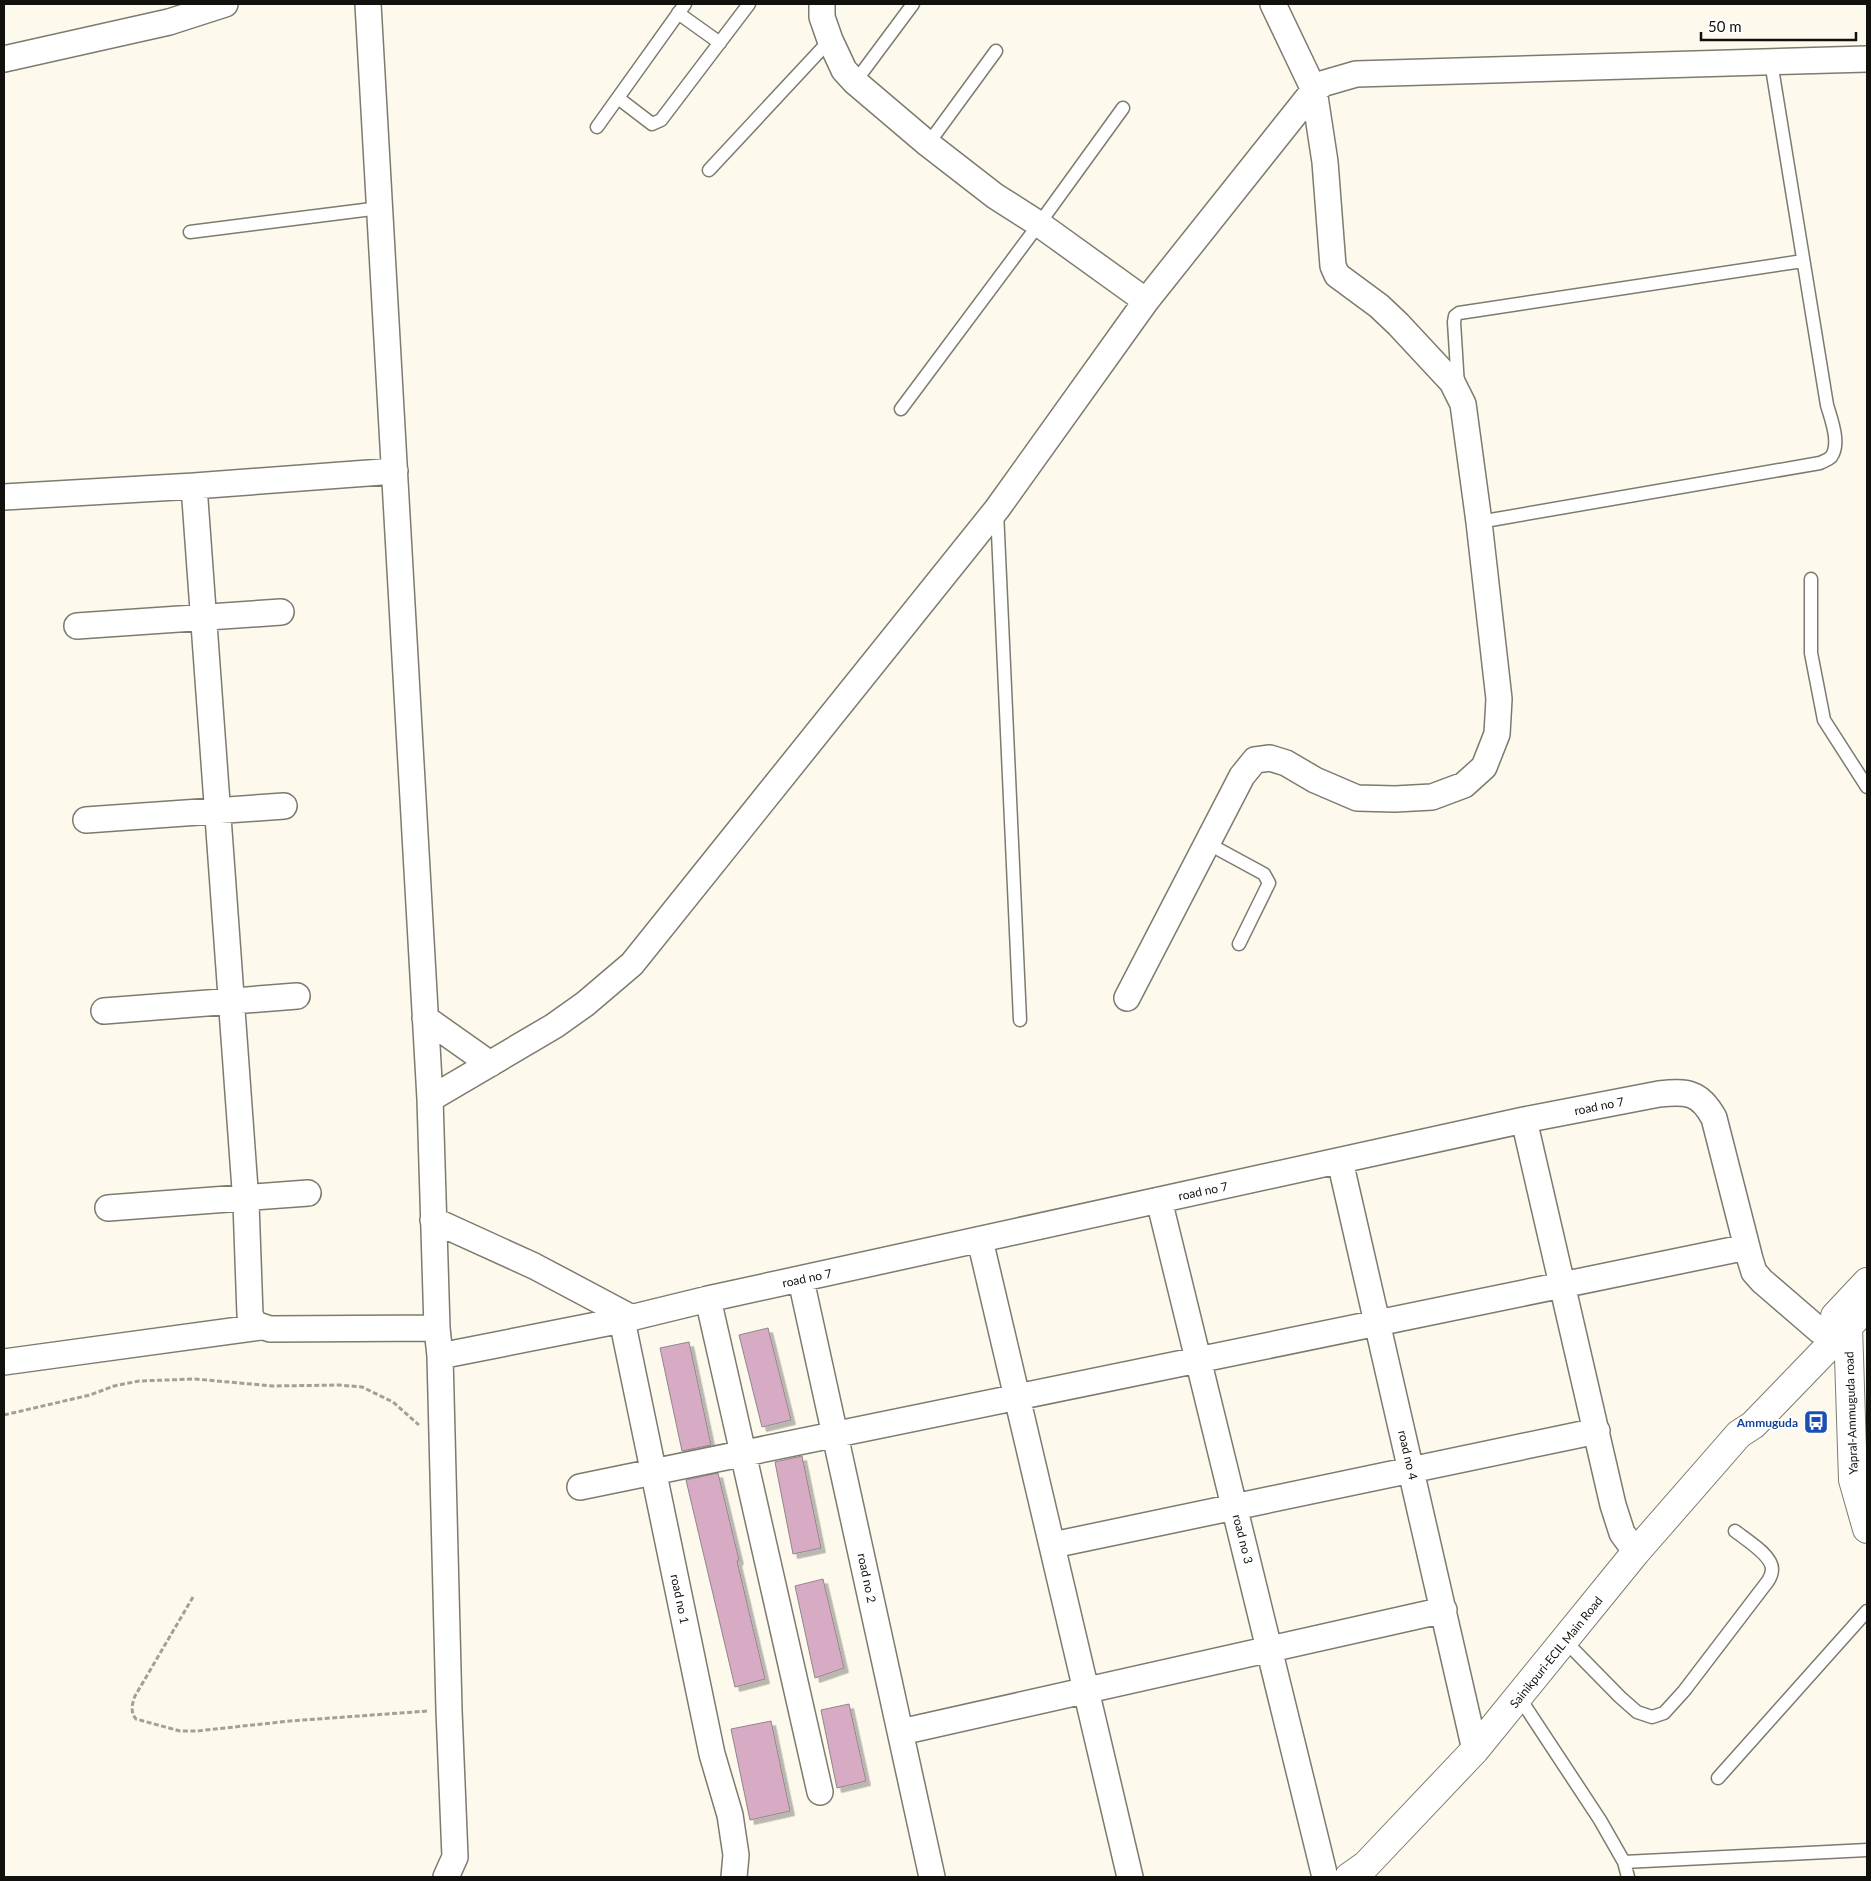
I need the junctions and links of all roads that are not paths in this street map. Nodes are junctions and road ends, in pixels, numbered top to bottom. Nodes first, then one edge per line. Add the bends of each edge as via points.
1 (226, 4) edge
2 (368, 4) edge
3 (749, 4) edge
4 (822, 4) edge
5 (913, 4) edge
6 (1273, 4) edge
7 (682, 9) edge
8 (830, 40) junction
9 (720, 43) junction
10 (996, 51) dead end
11 (4, 59) edge
12 (1867, 60) edge
13 (1771, 62) junction
14 (855, 82) junction
15 (1314, 90) junction
16 (618, 98) junction
17 (1123, 108) dead end
18 (597, 127) dead end
19 (928, 144) junction
20 (710, 170) dead end
21 (380, 208) junction
22 (1039, 224) junction
23 (190, 232) dead end
24 (1803, 260) junction
25 (1146, 301) junction
26 (1458, 392) junction
27 (901, 409) dead end
28 (395, 472) junction
29 (194, 486) junction
30 (4, 497) edge
31 (997, 508) junction
32 (1479, 522) junction
33 (1811, 580) dead end
34 (281, 612) dead end
35 (204, 617) junction
36 (77, 626) dead end
37 (1867, 787) edge
38 (284, 806) dead end
39 (218, 811) junction
40 (86, 820) dead end
41 (1207, 843) junction
42 (1238, 944) dead end
43 (297, 996) dead end
44 (1127, 998) dead end
45 (232, 1002) junction
46 (104, 1011) dead end
47 (425, 1018) junction
48 (1020, 1020) dead end
49 (490, 1064) junction
50 (430, 1099) junction
51 (1524, 1120) junction
52 (1340, 1161) junction
53 (308, 1193) dead end
54 (246, 1198) junction
55 (1159, 1200) junction
56 (108, 1208) dead end
57 (433, 1220) junction
58 (980, 1240) junction
59 (1747, 1247) junction
60 (801, 1280) junction
61 (1563, 1285) junction
62 (1866, 1293) edge
63 (708, 1299) junction
64 (627, 1319) junction
65 (1378, 1323) junction
66 (1835, 1324) junction
67 (261, 1327) junction
68 (437, 1328) junction
69 (440, 1356) junction
70 (1200, 1360) junction
71 (4, 1362) edge
72 (1018, 1397) junction
73 (1596, 1431) junction
74 (836, 1434) junction
75 (742, 1454) junction
76 (1412, 1470) junction
77 (654, 1472) junction
78 (580, 1487) dead end
79 (1236, 1508) junction
80 (1866, 1512) edge
81 (1735, 1531) dead end
82 (1053, 1545) junction
83 (1636, 1552) junction
84 (1444, 1610) junction
85 (1867, 1611) edge
86 (1565, 1641) junction
87 (1270, 1649) junction
88 (1086, 1691) junction
89 (1519, 1698) junction
90 (901, 1732) junction
91 (1475, 1750) junction
92 (1718, 1778) dead end
93 (820, 1792) dead end
94 (1867, 1850) edge
95 (1624, 1862) junction
96 (1359, 1873) edge
97 (446, 1877) edge
98 (734, 1877) edge
99 (932, 1877) edge
100 (1130, 1877) edge
101 (1325, 1877) edge
102 (1628, 1877) edge

1 - 11 street via 169,22
2 - 21 street
3 - 9 lane
4 - 8 street via 822,17
5 - 14 lane
6 - 15 street
7 - 9 lane
7 - 16 lane
8 - 14 street via 844,70
8 - 20 lane
9 - 16 lane via 656,124
10 - 19 lane
12 - 13 street
13 - 15 street via 1356,74 1325,82
13 - 24 lane
14 - 19 street
15 - 25 street
15 - 26 street via 1325,162 1333,266 1337,274 1398,324
16 - 18 lane
17 - 22 lane
19 - 22 street via 995,196
21 - 23 lane
21 - 28 street
22 - 25 street
22 - 27 lane
24 - 26 lane via 1459,313 1454,322
24 - 32 lane via 1834,432 1835,449 1830,458 1820,463
25 - 31 street
26 - 32 street via 1463,404
28 - 29 street
28 - 47 street
29 - 30 street
29 - 35 street
31 - 48 lane
31 - 49 street via 632,964 554,1026
32 - 41 street via 1499,699 1497,734 1484,767 1464,785 1432,797 1395,800 1357,798 1286,763 1270,758 1255,760 1242,776
33 - 37 lane via 1811,653 1824,720
34 - 35 street
35 - 36 street
35 - 39 street
38 - 39 street
39 - 40 street
39 - 45 street
41 - 42 lane via 1256,869 1267,877 1269,883
41 - 44 street
43 - 45 street
45 - 46 street
45 - 54 street
47 - 49 street
47 - 50 street
49 - 50 street
50 - 57 street
51 - 52 street, road no 7
51 - 59 street, road no 7 via 1680,1091 1699,1098 1714,1118
51 - 61 street
52 - 55 street, road no 7
52 - 65 street, road no 4
53 - 54 street
54 - 56 street
54 - 67 street via 250,1316
55 - 58 street, road no 7
55 - 70 street, road no 3
57 - 64 street via 534,1266
57 - 68 street
58 - 60 street, road no 7
58 - 72 street
59 - 61 street
59 - 66 street, road no 7 via 1754,1272 1762,1281
60 - 63 street, road no 7
60 - 74 street, road no 2
61 - 65 street
61 - 73 street
62 - 66 main road, Sainikpuri-ECIL Main Road
63 - 64 street, road no 7
63 - 75 street
64 - 69 street, road no 7
64 - 77 street, road no 1
65 - 70 street
65 - 76 street, road no 4
66 - 80 main road, Yapral-Ammuguda road via 1853,1480
66 - 83 main road, Sainikpuri-ECIL Main Road via 1753,1425 1739,1434
67 - 68 street
67 - 71 street
68 - 69 street
69 - 97 street via 456,1857
70 - 72 street
70 - 79 street, road no 3
72 - 74 street
72 - 82 street
73 - 76 street
73 - 83 street via 1622,1533
74 - 75 street
74 - 90 street, road no 2
75 - 77 street
75 - 93 street
76 - 79 street
76 - 84 street, road no 4
77 - 78 street
77 - 98 street, road no 1 via 712,1754 730,1815 736,1854
79 - 82 street
79 - 87 street, road no 3
81 - 86 lane via 1765,1555 1771,1564 1768,1581 1664,1713 1652,1717 1637,1712
82 - 88 street
83 - 86 main road, Sainikpuri-ECIL Main Road
84 - 87 street
84 - 91 street, road no 4
85 - 92 lane
86 - 89 main road, Sainikpuri-ECIL Main Road
87 - 88 street
87 - 101 street, road no 3
88 - 90 street
88 - 100 street
89 - 91 main road, Sainikpuri-ECIL Main Road
89 - 95 lane
90 - 99 street, road no 2
91 - 96 main road, Sainikpuri-ECIL Main Road
94 - 95 lane
95 - 102 lane

